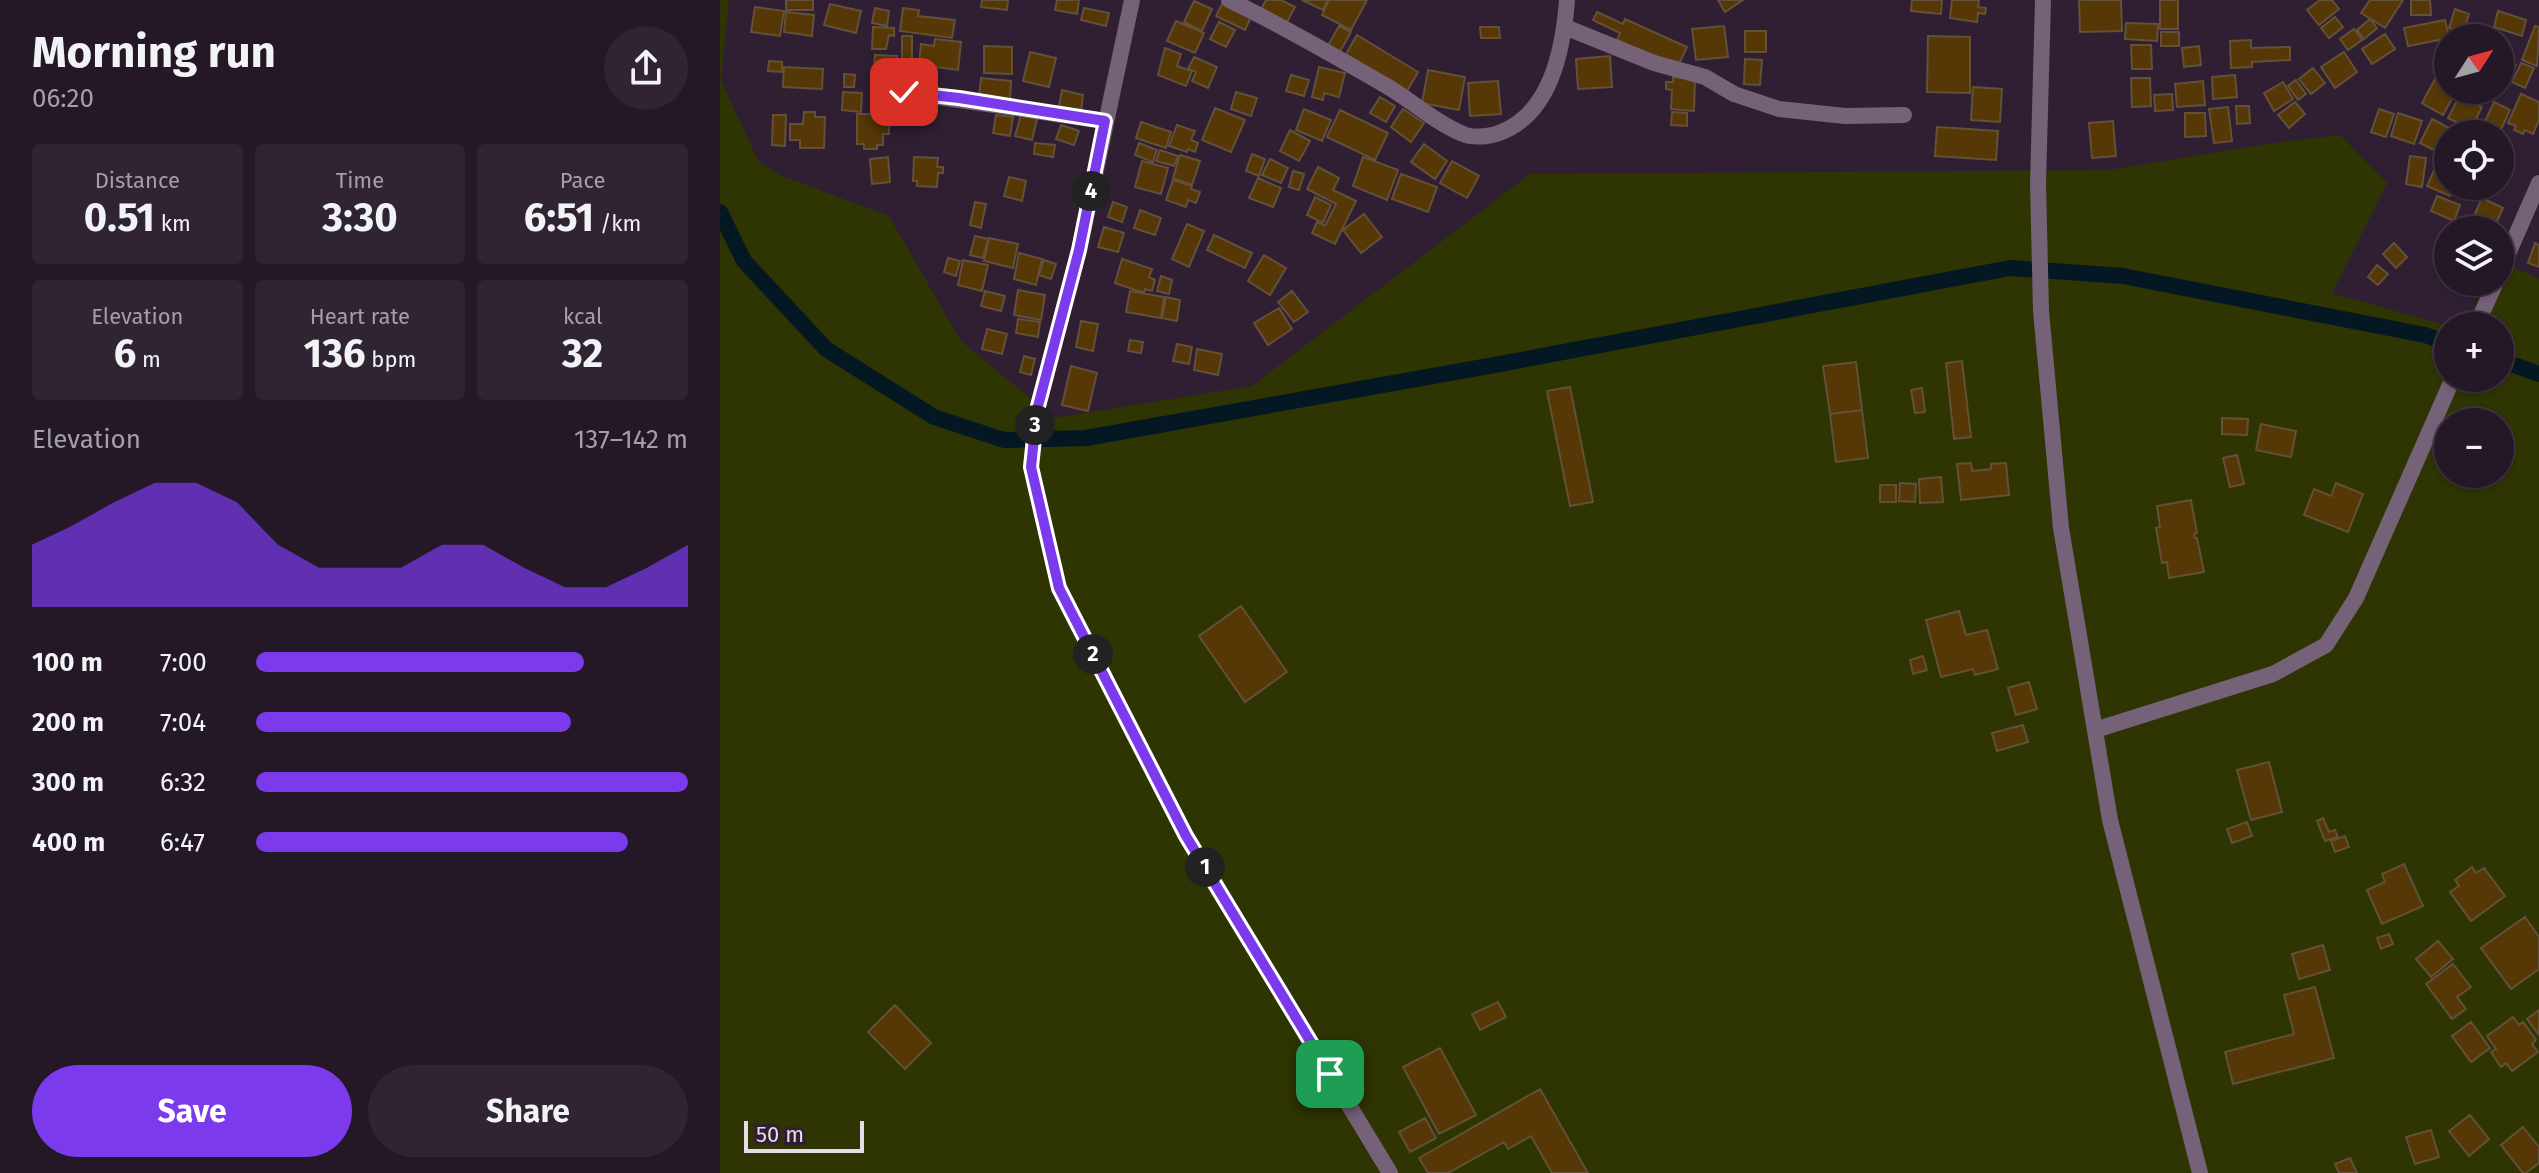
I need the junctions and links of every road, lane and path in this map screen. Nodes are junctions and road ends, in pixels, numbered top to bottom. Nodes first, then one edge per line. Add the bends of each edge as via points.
1 (1132, 0) edge
2 (1229, 0) edge
3 (1567, 0) edge
4 (2043, 0) edge
5 (1565, 27) junction
6 (904, 92) dead end
7 (1904, 115) dead end
8 (1105, 121) junction
9 (2539, 183) edge
10 (2514, 240) edge
11 (2447, 392) edge
12 (2095, 730) junction
13 (1390, 1173) edge
14 (2200, 1173) edge

1 - 8 street
2 - 5 street via 1388,86 1465,135 1510,129 1533,111 1547,90
3 - 5 street
4 - 12 street via 2041,311 2061,528
5 - 7 street via 1779,109
6 - 8 street
8 - 13 street via 1079,250 1037,410 1031,467 1059,588 1186,836
9 - 10 street
11 - 12 street via 2356,598 2326,645 2273,674
12 - 14 street via 2110,820

